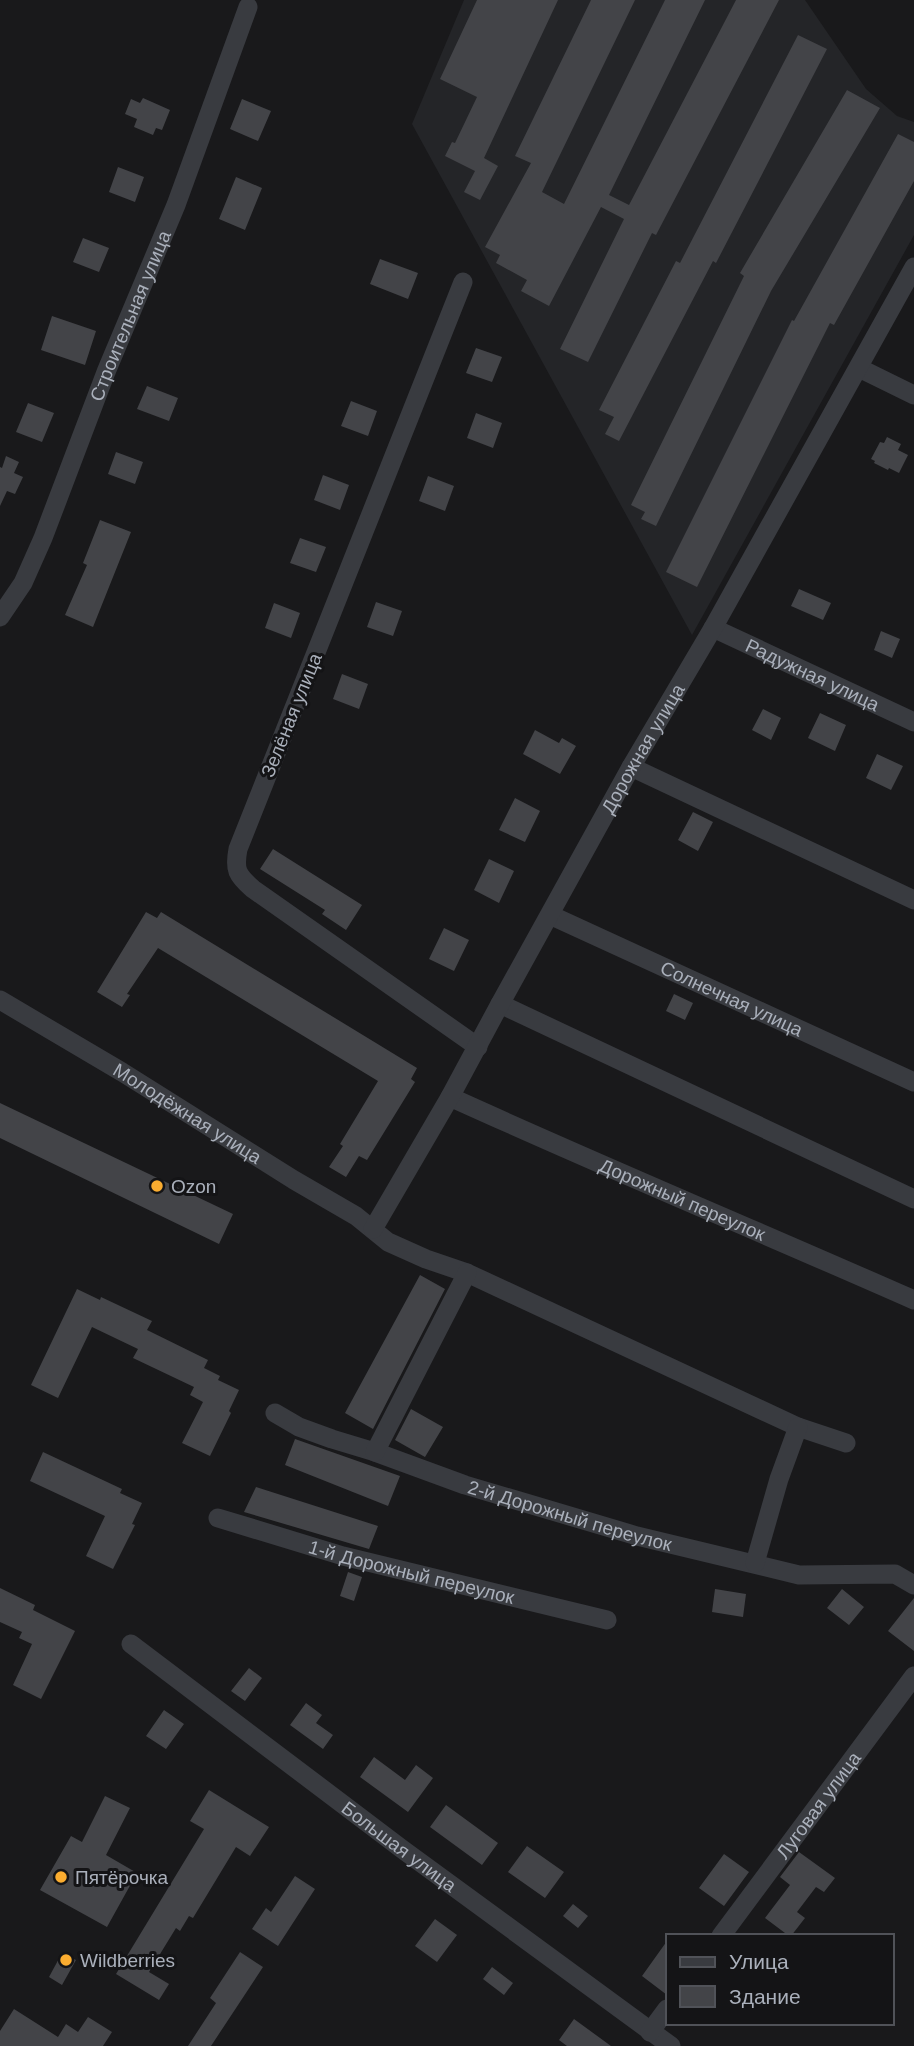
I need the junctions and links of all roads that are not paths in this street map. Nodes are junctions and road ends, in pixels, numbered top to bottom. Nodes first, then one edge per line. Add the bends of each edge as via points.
1 (248, 7) dead end
2 (914, 267) edge
3 (463, 282) dead end
4 (859, 368) junction
5 (914, 395) edge
6 (0, 617) edge
7 (713, 628) junction
8 (914, 722) edge
9 (631, 766) junction
10 (914, 900) edge
11 (550, 915) junction
12 (0, 1000) edge
13 (500, 1004) junction
14 (478, 1047) junction
15 (914, 1082) edge
16 (450, 1097) junction
17 (914, 1199) edge
18 (373, 1229) junction
19 (467, 1273) junction
20 (914, 1300) edge
21 (275, 1413) dead end
22 (798, 1427) junction
23 (846, 1443) dead end
24 (375, 1451) junction
25 (218, 1518) dead end
26 (755, 1563) junction
27 (914, 1585) edge
28 (607, 1620) dead end
29 (131, 1644) dead end
30 (914, 1675) edge
31 (722, 1934) edge
32 (666, 2009) edge
33 (650, 2032) junction
34 (671, 2046) edge

1 - 6 street, Строительная улица via 176,205 43,538 23,583
2 - 4 street, Дорожная улица
3 - 14 street, Зелёная улица via 235,863 239,877 253,890
4 - 5 street
4 - 7 street, Дорожная улица
7 - 8 street, Радужная улица
7 - 9 street, Дорожная улица
9 - 10 street
9 - 11 street, Дорожная улица
11 - 13 street, Дорожная улица
11 - 15 street, Солнечная улица
12 - 18 street, Молодёжная улица
13 - 14 street, Дорожная улица
13 - 17 street
14 - 16 street, Дорожная улица
16 - 18 street, Дорожная улица
16 - 20 street, Дорожный переулок
18 - 19 street, Молодёжная улица via 388,1242
19 - 22 street, Молодёжная улица
19 - 24 street
21 - 24 street, 2-й Дорожный переулок via 299,1427
22 - 23 street, Молодёжная улица
22 - 26 street
24 - 26 street, 2-й Дорожный переулок via 465,1485 637,1536
25 - 28 street, 1-й Дорожный переулок via 343,1556
26 - 27 street, 2-й Дорожный переулок via 799,1575 895,1574
29 - 33 street, Большая улица
30 - 31 street, Луговая улица
32 - 33 street
33 - 34 street, Большая улица

